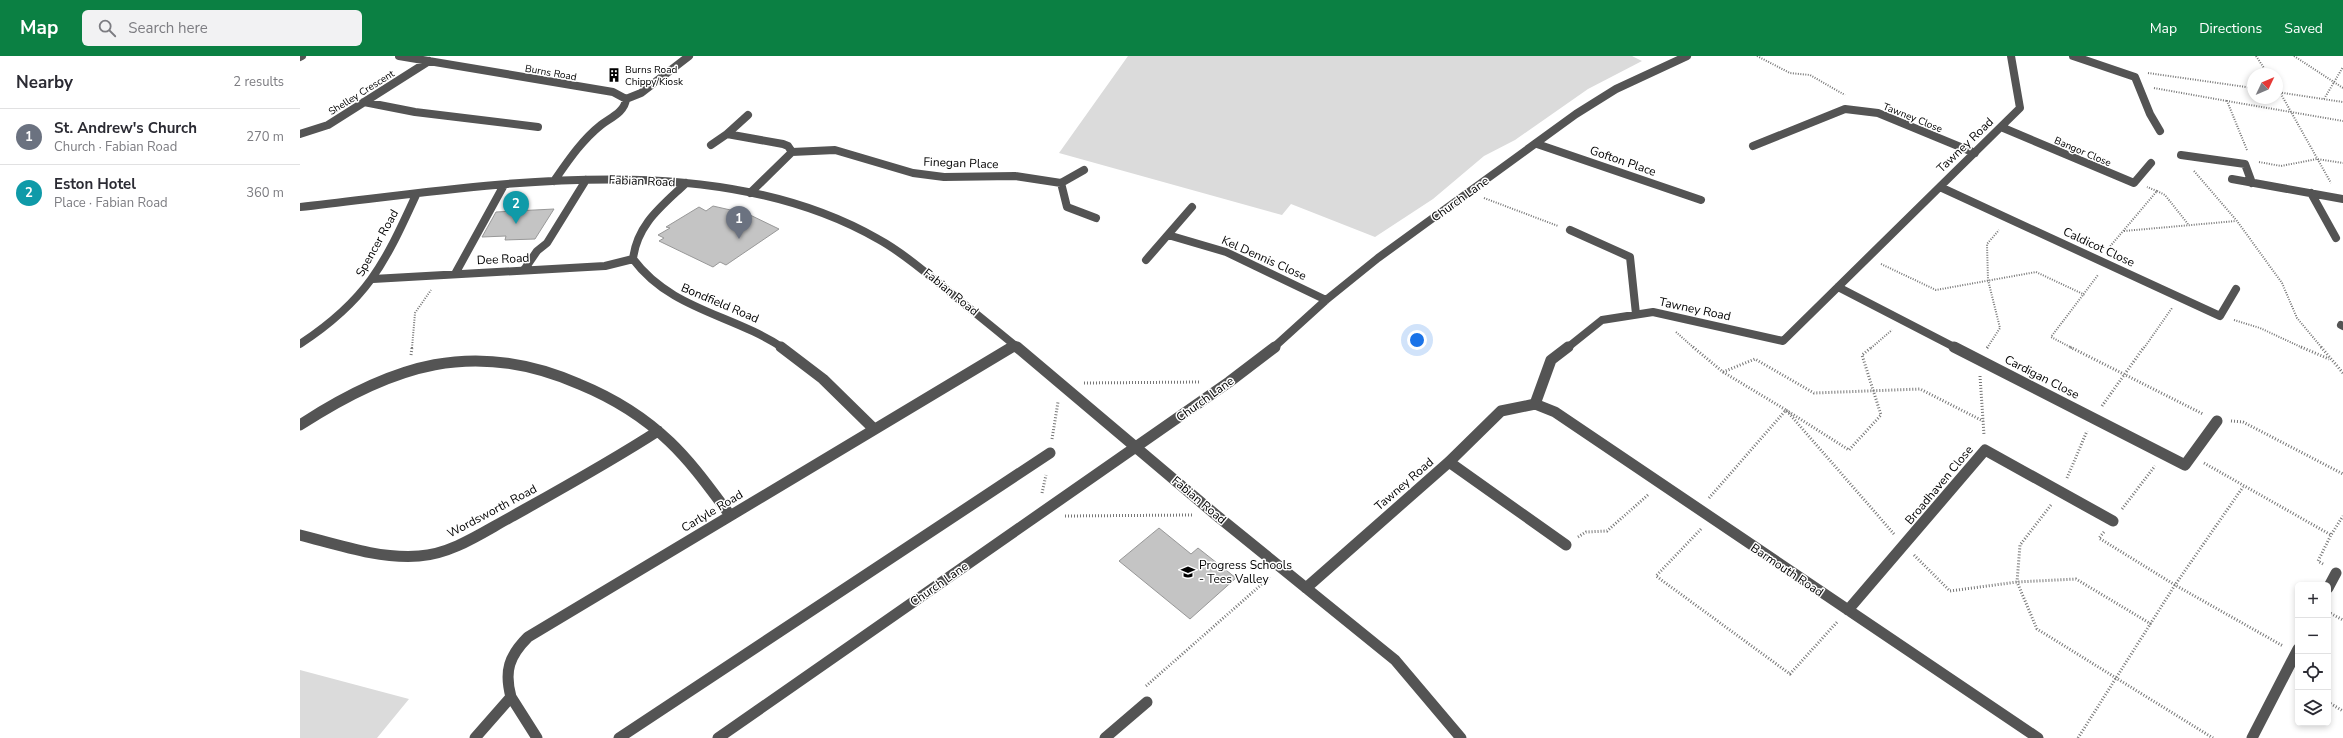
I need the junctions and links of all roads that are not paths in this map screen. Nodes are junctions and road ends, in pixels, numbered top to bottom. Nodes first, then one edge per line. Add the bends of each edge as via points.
1 (399, 56) edge
2 (689, 56) edge
3 (1687, 56) edge
4 (2011, 56) edge
5 (2073, 56) edge
6 (2090, 59) edge
7 (429, 61) junction
8 (626, 99) junction
9 (364, 102) junction
10 (748, 115) dead end
11 (538, 127) dead end
12 (2001, 127) junction
13 (2160, 131) dead end
14 (300, 134) edge
15 (727, 134) junction
16 (1537, 144) junction
17 (711, 145) dead end
18 (1753, 146) dead end
19 (792, 152) junction
20 (1975, 153) junction
21 (2181, 154) road end
22 (2151, 163) dead end
23 (1084, 170) dead end
24 (2232, 179) dead end
25 (586, 180) junction
26 (554, 181) junction
27 (2252, 182) junction
28 (686, 183) junction
29 (1061, 183) junction
30 (504, 185) junction
31 (1940, 187) junction
32 (750, 193) junction
33 (2311, 193) junction
34 (416, 195) junction
35 (2341, 198) edge
36 (1701, 200) dead end
37 (300, 207) edge
38 (1192, 207) dead end
39 (1096, 218) dead end
40 (1570, 230) road end
41 (1168, 235) junction
42 (2336, 238) dead end
43 (633, 259) junction
44 (1146, 260) dead end
45 (524, 270) junction
46 (454, 274) junction
47 (374, 279) junction
48 (1838, 287) junction
49 (2236, 289) dead end
50 (1326, 300) junction
51 (1636, 314) junction
52 (300, 344) edge
53 (1015, 345) junction
54 (1535, 404) junction
55 (2217, 421) road end
56 (300, 425) edge
57 (874, 429) junction
58 (658, 431) junction
59 (1137, 447) junction
60 (1050, 453) dead end
61 (1449, 462) junction
62 (730, 515) junction
63 (2112, 521) road end
64 (300, 535) edge
65 (1566, 545) road end
66 (2336, 573) road end
67 (2331, 582) edge
68 (1306, 588) junction
69 (1848, 610) junction
70 (2295, 654) edge
71 (511, 697) junction
72 (1147, 702) road end
73 (475, 738) edge
74 (537, 738) edge
75 (619, 738) edge
76 (718, 738) edge
77 (1105, 738) edge
78 (1461, 738) edge
79 (2038, 738) edge
80 (2252, 738) edge

1 - 7 street, Burns Road
2 - 8 street via 641,93
3 - 16 street, Church Lane via 1616,89 1576,114
4 - 12 street, Tawney Road via 2020,108
5 - 6 street
6 - 13 street via 2135,77
7 - 8 street, Burns Road via 613,92
7 - 9 street, Shelley Crescent
8 - 26 street via 623,107 573,153
9 - 11 street via 415,112
9 - 14 street, Shelley Crescent via 321,128
10 - 15 street
12 - 20 street, Tawney Road
12 - 22 street, Bangor Close via 2134,183
15 - 17 street
15 - 19 street via 783,144
16 - 36 street, Gofton Place
16 - 50 street, Church Lane via 1378,258
18 - 20 street, Tawney Close via 1844,109 1878,113
19 - 29 street, Finegan Place via 835,150 894,168 928,175 1015,176
19 - 32 street
20 - 31 street, Tawney Road
21 - 27 street via 2248,163
23 - 29 street
24 - 27 street
25 - 26 street, Fabian Road
25 - 28 street, Fabian Road
25 - 45 street via 547,243 537,251
26 - 30 street, Fabian Road
27 - 33 street
28 - 32 street, Fabian Road
28 - 43 street via 646,221 637,235
29 - 39 street via 1067,207
30 - 34 street, Fabian Road
30 - 46 street
31 - 48 street, Tawney Road
31 - 49 street, Caldicot Close via 2220,316
32 - 53 street, Fabian Road via 794,203 831,216 879,239 924,270
33 - 35 street
33 - 42 street
34 - 37 street, Fabian Road
34 - 47 street, Spencer Road
38 - 41 street
40 - 51 street via 1630,257
41 - 44 street
41 - 50 street, Kel Dennis Close via 1226,252
43 - 45 street, Dee Road via 605,266
43 - 57 street, Bondfield Road via 649,281 664,292 736,321 797,356 829,382
45 - 46 street, Dee Road
46 - 47 street, Dee Road
47 - 52 street, Spencer Road via 335,319
48 - 51 street, Tawney Road via 1783,341 1653,312
48 - 55 street, Cardigan Close via 2185,465
50 - 59 street, Church Lane via 1252,364
51 - 54 street, Tawney Road via 1602,320 1551,360
53 - 57 street, Carlyle Road
53 - 59 street, Fabian Road
54 - 61 street, Tawney Road via 1501,411
54 - 69 street, Barmouth Road via 1555,412
56 - 58 street via 359,390 409,372 445,363 472,360 507,361 555,373 606,395 640,416
57 - 62 street, Carlyle Road
58 - 62 street via 682,454
58 - 64 street, Wordsworth Road via 595,471 461,544 437,552 421,556 389,555
59 - 68 street, Fabian Road
59 - 76 street, Church Lane
60 - 75 street
61 - 65 street
61 - 68 street, Tawney Road
62 - 71 street, Carlyle Road via 528,637 514,651 505,672
63 - 69 street, Broadhaven Close via 1985,450
66 - 67 street
68 - 78 street, Fabian Road via 1395,660
69 - 79 street, Barmouth Road
70 - 80 street
71 - 73 street
71 - 74 street, Carlyle Road
72 - 77 street

